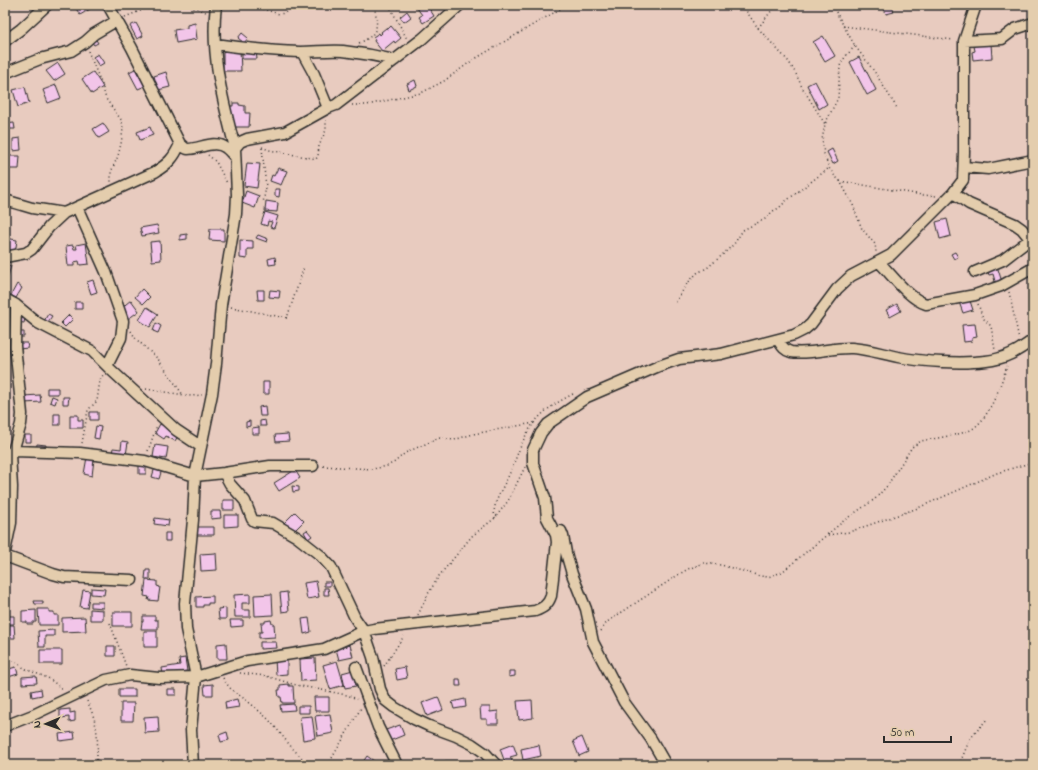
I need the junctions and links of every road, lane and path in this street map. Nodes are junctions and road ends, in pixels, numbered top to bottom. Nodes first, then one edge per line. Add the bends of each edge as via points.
1 (47, 5) edge
2 (108, 5) edge
3 (155, 5) edge
4 (186, 5) edge
5 (251, 5) edge
6 (291, 5) edge
7 (374, 5) edge
8 (389, 5) edge
9 (567, 5) edge
10 (742, 5) edge
11 (776, 5) edge
12 (832, 5) edge
13 (976, 5) edge
14 (454, 7) edge
15 (215, 10) edge
16 (116, 21) junction
17 (1033, 23) edge
18 (843, 26) junction
19 (758, 28) junction
20 (5, 41) edge
21 (964, 41) junction
22 (85, 42) junction
23 (215, 44) junction
24 (855, 46) junction
25 (411, 48) junction
26 (343, 51) junction
27 (302, 52) junction
28 (395, 60) junction
29 (5, 73) edge
30 (332, 107) junction
31 (897, 108) dead end
32 (825, 124) junction
33 (247, 138) junction
34 (180, 144) junction
35 (197, 147) junction
36 (262, 147) junction
37 (235, 153) junction
38 (1033, 160) edge
39 (964, 167) junction
40 (829, 168) junction
41 (840, 181) junction
42 (111, 192) junction
43 (237, 195) junction
44 (950, 195) junction
45 (5, 200) edge
46 (263, 203) dead end
47 (77, 207) junction
48 (64, 213) junction
49 (1032, 238) edge
50 (1031, 250) dead end
51 (5, 257) edge
52 (879, 262) junction
53 (304, 267) dead end
54 (1029, 270) edge
55 (975, 272) dead end
56 (1007, 282) junction
57 (975, 294) junction
58 (5, 299) edge
59 (676, 302) dead end
60 (16, 305) junction
61 (221, 305) junction
62 (124, 321) junction
63 (778, 340) junction
64 (1033, 340) edge
65 (1021, 349) junction
66 (1011, 355) junction
67 (997, 359) junction
68 (107, 366) junction
69 (141, 388) dead end
70 (212, 394) junction
71 (183, 395) junction
72 (160, 415) junction
73 (534, 423) dead end
74 (200, 446) junction
75 (13, 451) junction
76 (80, 453) junction
77 (532, 453) junction
78 (144, 461) junction
79 (1033, 462) edge
80 (313, 466) joint
81 (224, 473) junction
82 (195, 476) junction
83 (8, 487) edge
84 (545, 502) junction
85 (827, 535) junction
86 (5, 552) edge
87 (5, 556) edge
88 (132, 580) dead end
89 (110, 622) dead end
90 (414, 624) junction
91 (364, 631) junction
92 (593, 642) junction
93 (5, 658) edge
94 (356, 667) dead end
95 (222, 670) junction
96 (130, 675) junction
97 (377, 677) junction
98 (196, 678) junction
99 (78, 694) junction
100 (366, 701) junction
101 (987, 719) dead end
102 (5, 726) edge
103 (96, 765) edge
104 (193, 765) edge
105 (311, 765) edge
106 (328, 765) edge
107 (397, 765) edge
108 (496, 765) edge
109 (666, 765) edge
110 (959, 765) edge

1 - 20 street
2 - 16 street
3 - 16 path
4 - 15 path
5 - 6 path via 279,14 285,13
7 - 26 path via 377,26 372,36
8 - 25 path
9 - 30 path via 421,93 367,105
10 - 19 path
11 - 19 path
12 - 18 path
13 - 21 street
14 - 25 street
15 - 23 street
16 - 22 street
16 - 34 street
17 - 21 street via 1015,29 1002,40
18 - 21 path
18 - 24 path
19 - 32 path via 788,62
21 - 39 street
22 - 29 street via 71,51 40,59
22 - 42 path via 106,99 122,121 121,144 111,172
23 - 27 street
23 - 37 street via 220,90
24 - 31 path via 874,70
24 - 32 path via 840,66 838,98
25 - 28 street
26 - 27 street
26 - 28 street
27 - 30 street
28 - 30 street
30 - 33 street via 285,132
30 - 36 path via 316,159
32 - 40 path via 822,140
33 - 36 path
33 - 37 street via 240,142
34 - 35 street via 188,149
34 - 42 street via 168,164
35 - 37 street via 221,145
35 - 43 path via 216,162 225,181
36 - 46 path via 266,187
37 - 43 street
38 - 39 street via 988,169
39 - 44 street via 963,180
40 - 41 path
40 - 59 path via 765,219 743,230 720,258 697,273
41 - 44 path via 922,195
41 - 52 path via 862,229 875,244
42 - 47 street
43 - 61 street
44 - 49 street via 1015,224
44 - 52 street via 891,255
45 - 48 street via 32,208
47 - 48 street
47 - 62 street via 106,272
48 - 51 street via 32,249 26,253
49 - 55 street via 1003,260
50 - 54 path
52 - 57 street via 919,302 926,304
52 - 63 street via 851,276 837,289 804,330
53 - 61 path via 287,318
54 - 56 street
56 - 57 street
56 - 65 path
57 - 67 path via 983,318 991,326
58 - 60 street
60 - 68 street via 38,323 92,351
60 - 75 street via 15,346 22,414
61 - 70 street
62 - 68 street via 121,338
62 - 71 path via 136,339 158,359
63 - 67 street via 783,348 790,351 809,353 852,348 900,358 942,362 986,362
63 - 77 street via 721,354 680,359 603,389 583,399 548,424
64 - 65 street
65 - 66 street
66 - 67 street
66 - 85 path via 992,403 975,427 968,431 921,441 912,447 882,493
68 - 72 street
68 - 76 path via 100,380 97,401 88,410
69 - 71 path
70 - 71 path
70 - 74 street
72 - 74 street via 176,430
72 - 78 path
73 - 80 path via 454,440 439,438 405,453 387,466 373,469
74 - 82 street
75 - 76 street
75 - 83 street via 10,452
76 - 78 street
77 - 84 street
77 - 90 path via 508,501 495,518 472,536 439,576
78 - 82 street
79 - 85 path via 997,472 918,508 849,532
80 - 81 street via 270,466
81 - 82 street
81 - 91 street via 245,501 254,521 273,523 297,537 331,567 355,618
82 - 98 street via 185,615
83 - 86 street via 11,523
84 - 90 street via 546,516 557,542 551,596 546,605 535,611
84 - 92 street via 563,536 572,574 586,609
85 - 92 path via 782,572 768,577 710,563 688,569 607,622
87 - 88 street via 64,577
89 - 96 path
90 - 91 street
90 - 97 path
91 - 95 street via 324,649 247,661
91 - 97 street via 374,657
92 - 109 street via 624,702
93 - 99 path via 18,662 25,669
94 - 100 street
95 - 98 street
95 - 100 path via 266,676
95 - 105 path via 232,691 247,700 276,727 294,752
96 - 98 street
96 - 99 street via 106,680
97 - 108 street via 385,700 394,707 429,726 472,744
98 - 104 street via 191,730
99 - 102 street
99 - 103 path via 94,714 98,732
100 - 106 path
100 - 107 street
101 - 110 path via 970,739

